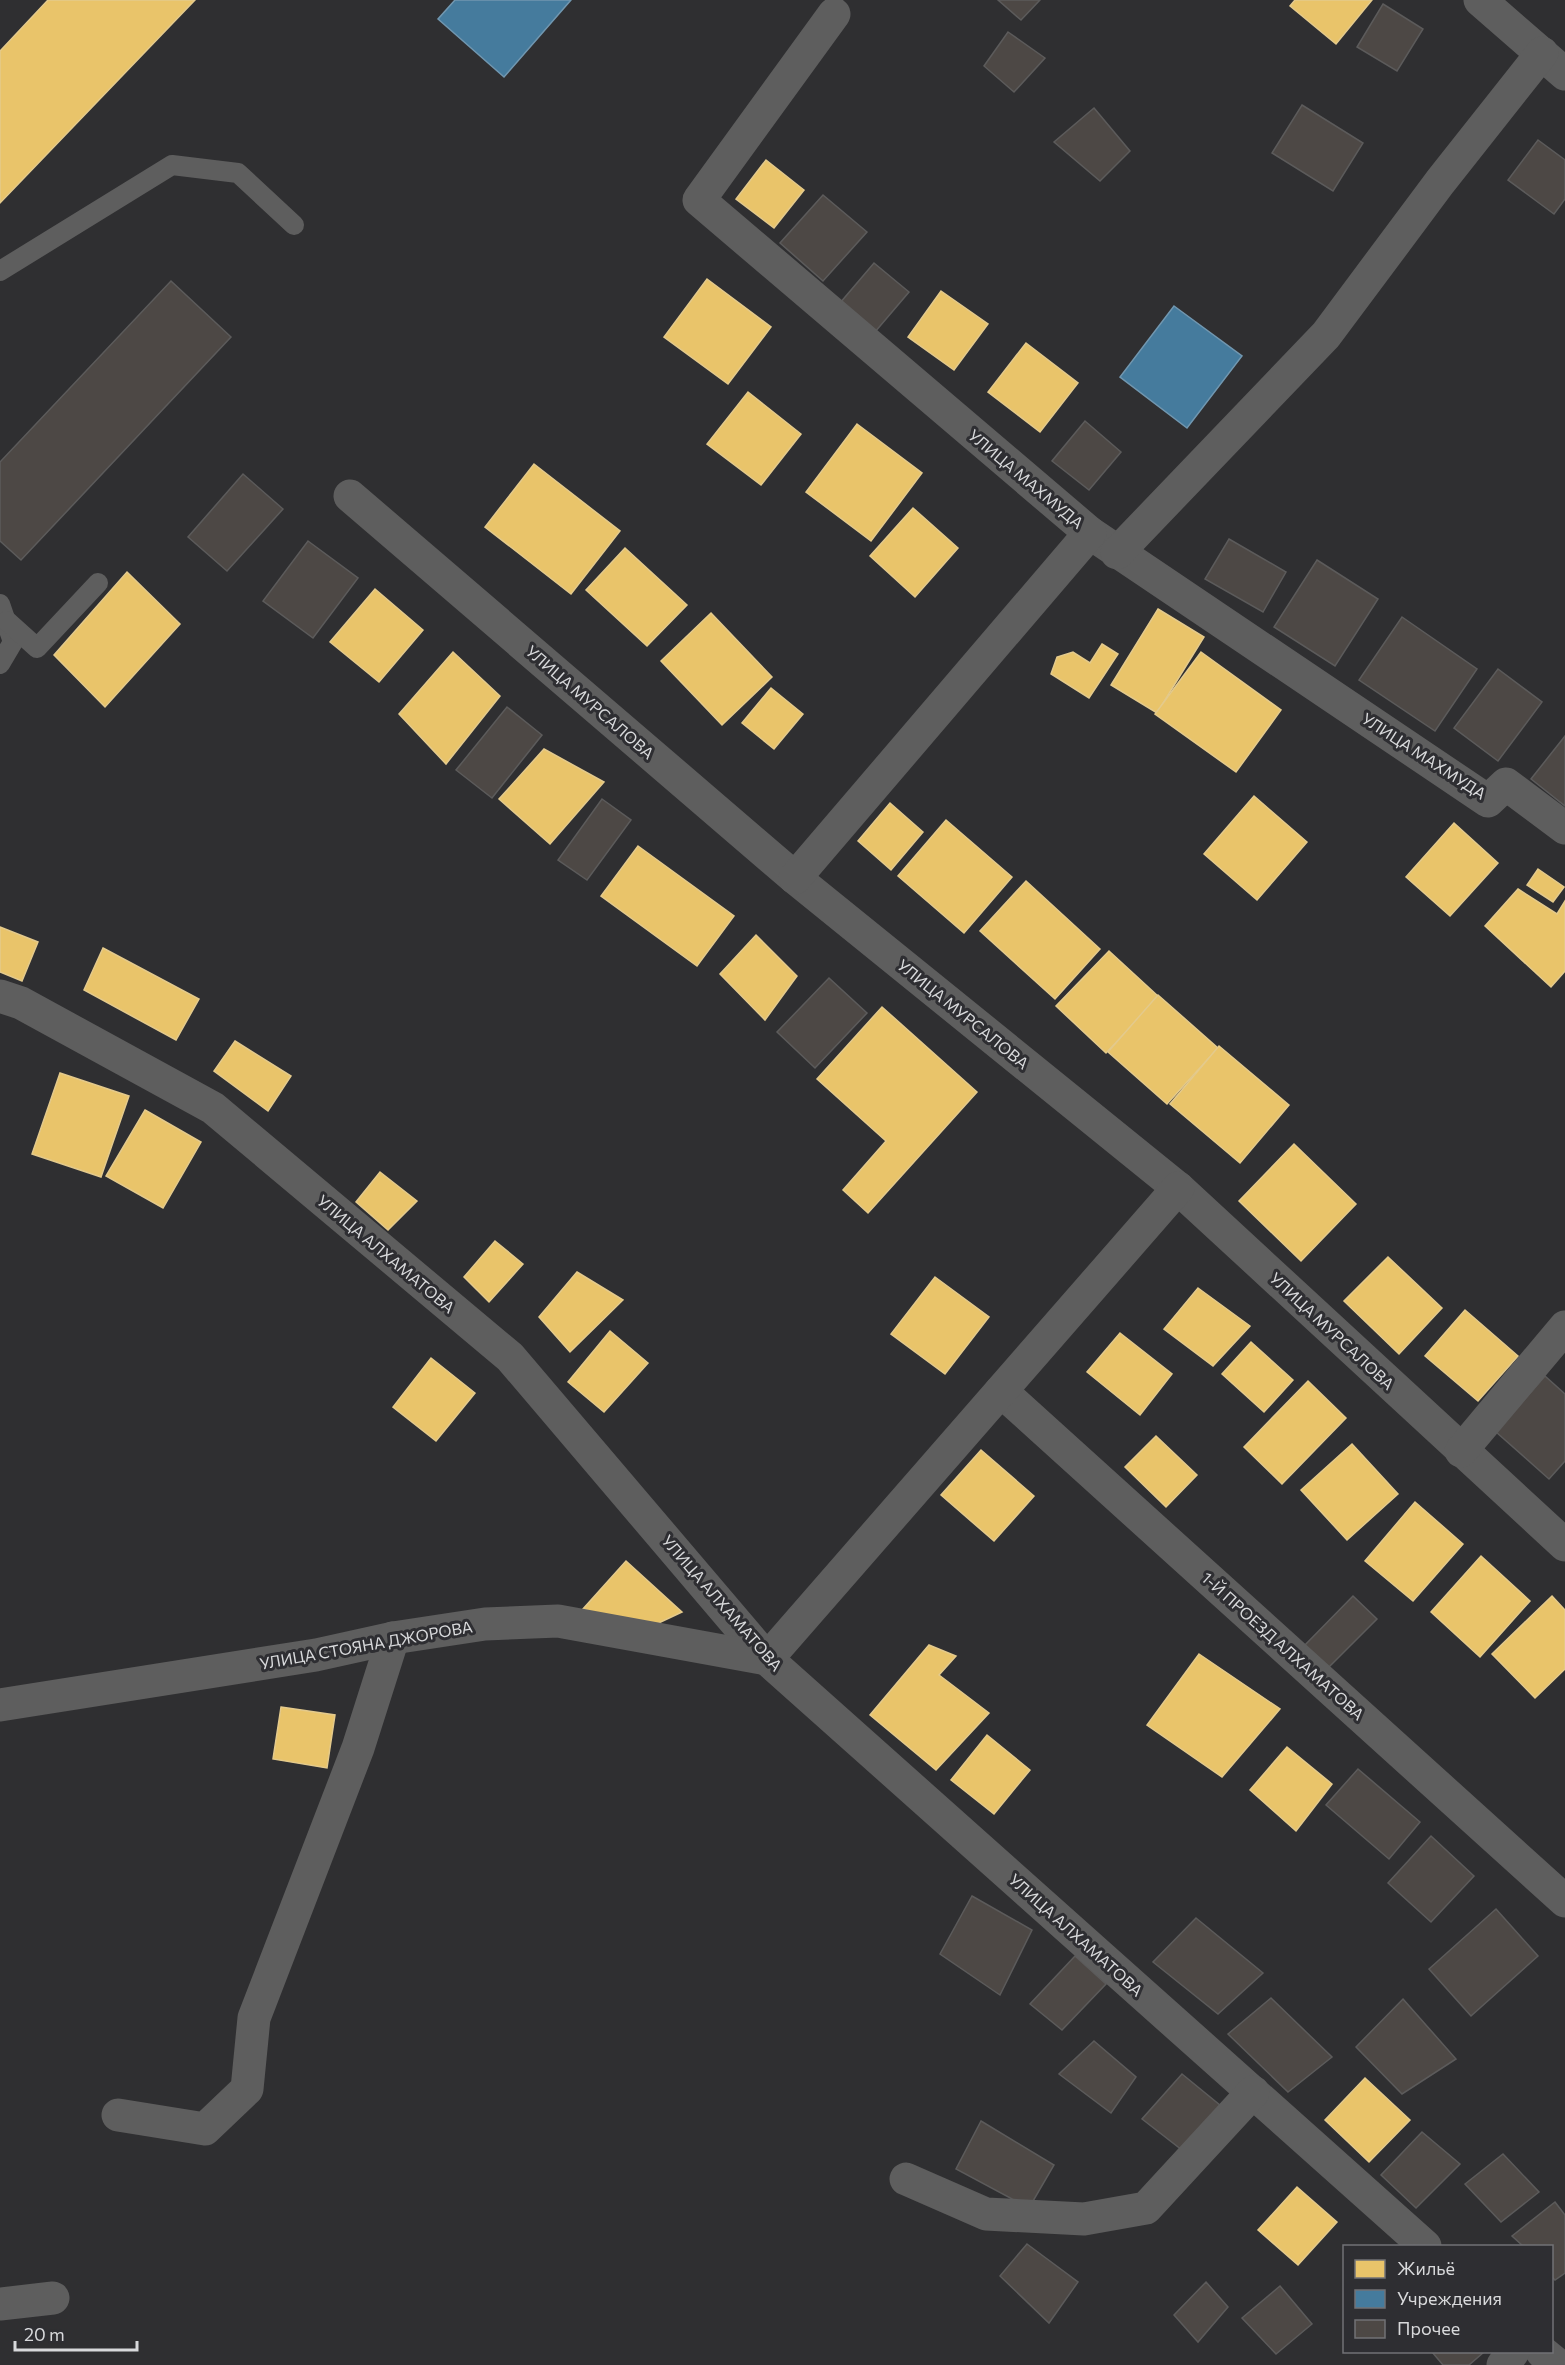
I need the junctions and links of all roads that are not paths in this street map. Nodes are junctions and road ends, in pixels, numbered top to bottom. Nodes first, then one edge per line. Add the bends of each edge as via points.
1 (1480, 0) edge
2 (834, 14) dead end
3 (1553, 63) edge
4 (294, 225) dead end
5 (0, 271) edge
6 (350, 496) dead end
7 (1090, 533) junction
8 (1117, 553) junction
9 (98, 583) dead end
10 (3, 613) edge
11 (0, 664) edge
12 (1565, 828) edge
13 (795, 878) junction
14 (0, 996) edge
15 (1178, 1188) junction
16 (1565, 1327) edge
17 (1000, 1391) junction
18 (1461, 1450) junction
19 (1565, 1545) edge
20 (393, 1638) junction
21 (767, 1659) junction
22 (0, 1706) edge
23 (1565, 1901) edge
24 (1253, 2092) junction
25 (118, 2115) dead end
26 (906, 2179) dead end
27 (1423, 2245) edge
28 (53, 2298) dead end
29 (0, 2304) edge
30 (1513, 2353) edge
31 (1543, 2353) edge
32 (1503, 2365) edge
33 (1558, 2365) edge

1 - 3 street
2 - 7 street, УЛИЦА МАХМУДА via 699,200
3 - 8 street via 1440,182 1326,335
4 - 5 lane via 238,173 172,165
6 - 13 street, УЛИЦА МУРСАЛОВА
7 - 8 street, УЛИЦА МАХМУДА
7 - 13 street
8 - 12 street, УЛИЦА МАХМУДА via 1488,801 1506,784
9 - 10 lane via 37,648
10 - 11 lane via 13,642
13 - 15 street, УЛИЦА МУРСАЛОВА
14 - 21 street, УЛИЦА АЛХАМАТОВА via 21,1003 213,1108 510,1357
15 - 17 street
15 - 18 street, УЛИЦА МУРСАЛОВА
16 - 18 street
17 - 21 street
17 - 23 street, 1-Й ПРОЕЗД АЛХАМАТОВА
18 - 19 street, УЛИЦА МУРСАЛОВА
20 - 21 street, УЛИЦА СТОЯНА ДЖОРОВА via 485,1624 558,1621
20 - 22 street, УЛИЦА СТОЯНА ДЖОРОВА via 316,1655
20 - 25 street via 358,1748 254,2018 247,2089 205,2129
21 - 24 street, УЛИЦА АЛХАМАТОВА
24 - 26 street via 1146,2208 1084,2219 986,2214
24 - 27 street, УЛИЦА АЛХАМАТОВА
28 - 29 street
30 - 32 street
31 - 33 street

